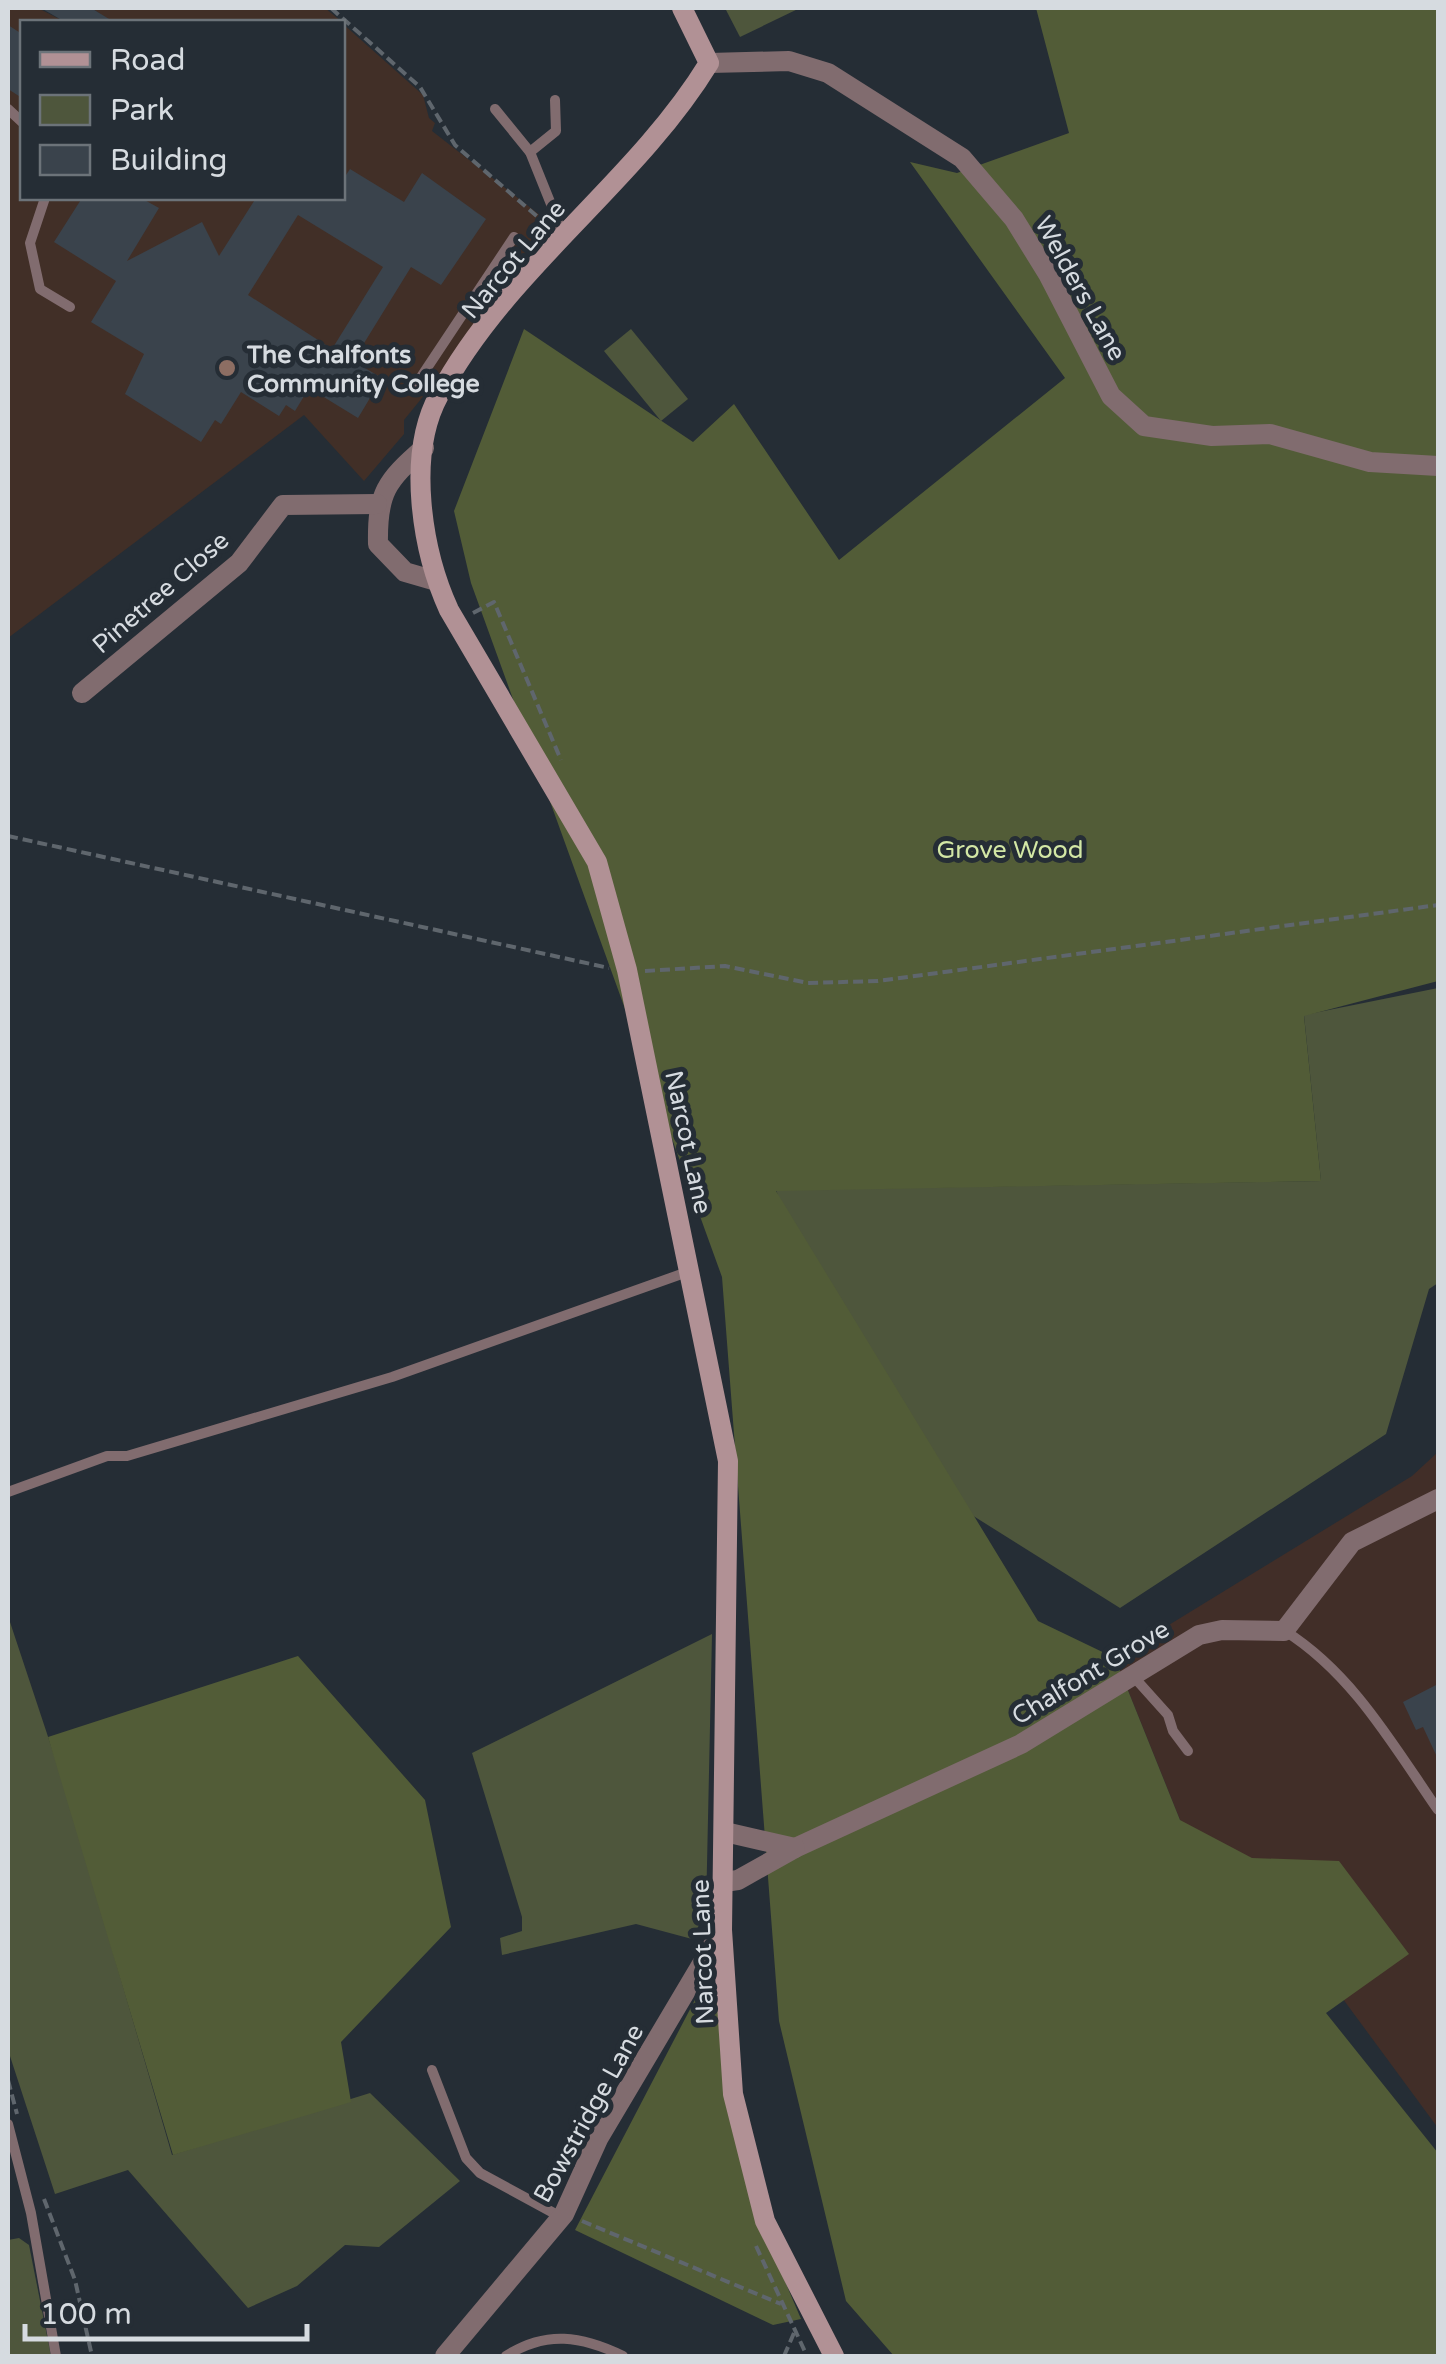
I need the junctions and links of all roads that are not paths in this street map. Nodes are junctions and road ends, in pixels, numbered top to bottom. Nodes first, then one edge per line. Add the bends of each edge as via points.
1 (682, 8) edge
2 (709, 64) junction
3 (555, 100) dead end
4 (495, 109) dead end
5 (530, 152) junction
6 (44, 200) edge
7 (562, 237) junction
8 (514, 238) dead end
9 (70, 307) dead end
10 (437, 397) junction
11 (424, 448) junction
12 (1438, 466) edge
13 (377, 504) junction
14 (436, 580) junction
15 (82, 694) dead end
16 (692, 1270) junction
17 (8, 1493) edge
18 (1438, 1499) edge
19 (1284, 1630) junction
20 (1133, 1676) junction
21 (1188, 1751) dead end
22 (1438, 1810) edge
23 (725, 1832) junction
24 (795, 1848) junction
25 (724, 1882) junction
26 (722, 1930) junction
27 (432, 2070) dead end
28 (8, 2124) edge
29 (562, 2215) junction
30 (56, 2356) edge
31 (445, 2356) edge
32 (506, 2356) edge
33 (623, 2356) edge
34 (834, 2356) edge

1 - 2 street
2 - 7 street, Narcot Lane via 681,110
2 - 12 street, Welders Lane via 789,61 828,73 962,158 1040,260 1111,396 1144,426 1212,436 1270,434 1370,462
3 - 5 lane via 556,131
4 - 5 lane
5 - 7 lane
6 - 9 lane via 30,243 40,290
7 - 10 street, Narcot Lane
8 - 10 lane via 417,383
10 - 11 street, Narcot Lane
11 - 13 street via 393,475
11 - 14 street, Narcot Lane via 421,514
13 - 14 street via 378,544 406,572
13 - 15 street, Pinetree Close via 283,504 238,563
14 - 16 street, Narcot Lane via 597,862 636,971
16 - 17 lane via 392,1377 108,1456
16 - 23 street, Narcot Lane via 728,1461
18 - 19 street via 1352,1542
19 - 20 street, Chalfont Grove via 1199,1636
19 - 22 lane via 1340,1674
20 - 21 lane via 1168,1715
20 - 24 street, Chalfont Grove via 1021,1744
23 - 24 street
23 - 25 street, Narcot Lane
24 - 25 street, Chalfont Grove
25 - 26 street, Narcot Lane
26 - 29 street, Bowstridge Lane via 598,2139
26 - 34 street, Narcot Lane via 733,2094 765,2221
27 - 29 lane via 466,2158 480,2173
28 - 30 lane
29 - 31 street, Bowstridge Lane
32 - 33 lane via 564,2337

